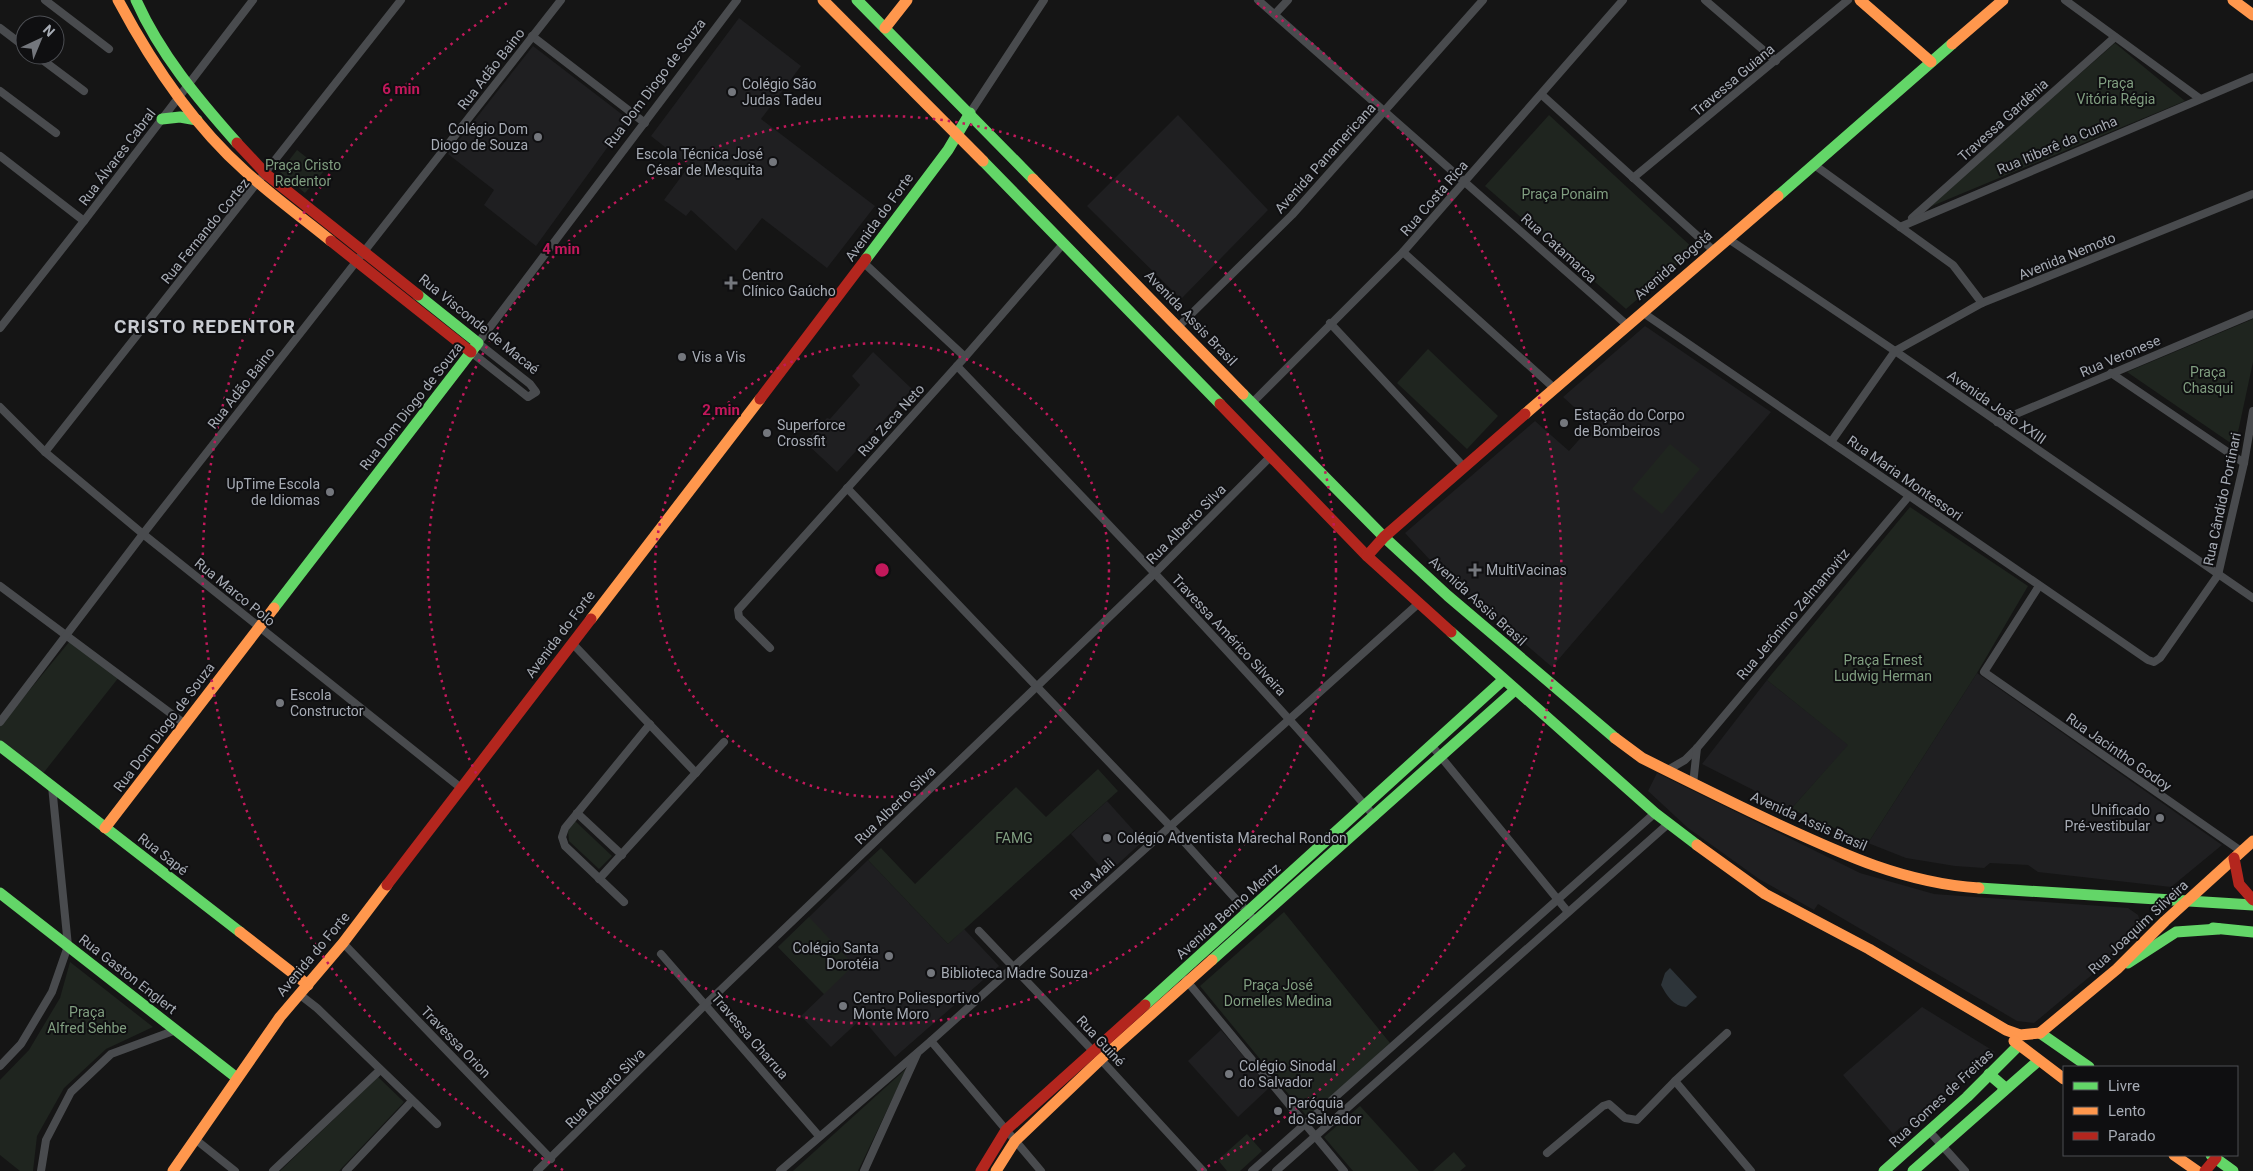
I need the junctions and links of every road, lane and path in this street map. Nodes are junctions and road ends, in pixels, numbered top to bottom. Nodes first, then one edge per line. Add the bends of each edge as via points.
1 (45, 0) edge
2 (118, 0) edge
3 (136, 0) edge
4 (253, 0) edge
5 (401, 0) edge
6 (561, 0) edge
7 (737, 0) edge
8 (823, 0) edge
9 (857, 0) edge
10 (908, 0) edge
11 (1044, 0) edge
12 (1258, 0) edge
13 (1288, 0) edge
14 (1483, 0) edge
15 (1623, 0) edge
16 (1705, 0) edge
17 (1848, 0) edge
18 (1860, 0) edge
19 (2004, 0) edge
20 (2065, 0) edge
21 (2236, 1) edge
22 (1275, 14) junction
23 (2253, 15) edge
24 (0, 28) edge
25 (885, 28) junction
26 (532, 36) junction
27 (2115, 37) junction
28 (15, 39) edge
29 (110, 49) dead end
30 (1776, 61) junction
31 (1931, 62) junction
32 (49, 65) edge
33 (2253, 77) edge
34 (188, 86) junction
35 (0, 91) edge
36 (84, 91) dead end
37 (1542, 95) junction
38 (179, 97) junction
39 (2199, 98) junction
40 (1385, 110) junction
41 (970, 113) junction
42 (162, 119) junction
43 (197, 120) junction
44 (645, 123) junction
45 (56, 133) dead end
46 (958, 136) junction
47 (0, 156) edge
48 (1813, 164) junction
49 (266, 174) junction
50 (1633, 178) junction
51 (1464, 181) junction
52 (258, 184) junction
53 (2253, 194) edge
54 (84, 221) junction
55 (1903, 224) junction
56 (1727, 238) junction
57 (1063, 244) junction
58 (1713, 250) junction
59 (364, 251) junction
60 (1403, 252) junction
61 (357, 260) junction
62 (864, 263) junction
63 (1982, 303) junction
64 (1642, 312) junction
65 (2253, 314) edge
66 (1330, 323) junction
67 (1627, 325) junction
68 (1179, 326) junction
69 (0, 328) edge
70 (475, 347) junction
71 (1895, 351) junction
72 (965, 357) junction
73 (957, 366) junction
74 (2110, 373) junction
75 (1554, 388) junction
76 (1253, 402) junction
77 (0, 407) edge
78 (2253, 411) edge
79 (1997, 422) junction
80 (1831, 442) junction
81 (45, 452) junction
82 (1270, 457) junction
83 (2244, 463) junction
84 (1464, 467) junction
85 (847, 488) junction
86 (1909, 496) junction
87 (143, 534) junction
88 (1384, 537) junction
89 (1367, 556) junction
90 (1155, 573) junction
91 (2218, 575) junction
92 (0, 586) edge
93 (2039, 586) junction
94 (2253, 598) edge
95 (1418, 603) junction
96 (259, 627) junction
97 (66, 635) junction
98 (572, 643) junction
99 (770, 648) dead end
100 (2154, 662) joint
101 (1503, 680) junction
102 (1036, 686) junction
103 (1515, 690) junction
104 (1290, 719) junction
105 (0, 722) edge
106 (185, 724) junction
107 (650, 724) junction
108 (724, 742) dead end
109 (0, 746) edge
110 (1432, 746) junction
111 (1697, 748) junction
112 (1442, 758) junction
113 (1666, 772) junction
114 (696, 773) junction
115 (1693, 784) junction
116 (52, 786) junction
117 (461, 788) junction
118 (1366, 806) junction
119 (1655, 812) junction
120 (577, 813) junction
121 (1375, 817) junction
122 (1668, 824) junction
123 (1170, 826) junction
124 (105, 828) junction
125 (2253, 841) edge
126 (622, 855) junction
127 (2237, 855) junction
128 (1608, 856) junction
129 (1618, 868) junction
130 (1290, 876) junction
131 (599, 879) junction
132 (1298, 885) junction
133 (0, 893) edge
134 (1558, 900) junction
135 (2190, 900) junction
136 (2253, 900) edge
137 (624, 902) dead end
138 (2253, 905) edge
139 (1568, 912) junction
140 (1251, 917) junction
141 (2165, 921) junction
142 (2219, 929) junction
143 (979, 931) dead end
144 (2253, 932) edge
145 (343, 943) junction
146 (68, 946) junction
147 (661, 954) dead end
148 (1013, 967) junction
149 (2117, 969) junction
150 (1184, 978) junction
151 (308, 985) junction
152 (299, 994) junction
153 (706, 1004) junction
154 (1433, 1011) junction
155 (1443, 1024) junction
156 (176, 1030) junction
157 (2006, 1030) junction
158 (1727, 1033) dead end
159 (2040, 1033) junction
160 (931, 1041) junction
161 (2018, 1046) junction
162 (918, 1052) junction
163 (1097, 1055) junction
164 (2038, 1061) junction
165 (0, 1066) edge
166 (2088, 1066) edge
167 (380, 1070) junction
168 (1989, 1074) junction
169 (237, 1078) junction
170 (2063, 1078) edge
171 (1675, 1080) junction
172 (2003, 1091) junction
173 (412, 1101) junction
174 (437, 1124) dead end
175 (1305, 1125) junction
176 (1006, 1130) junction
177 (1929, 1131) junction
178 (819, 1136) junction
179 (1315, 1137) junction
180 (196, 1139) junction
181 (1015, 1141) junction
182 (1942, 1145) junction
183 (1547, 1153) dead end
184 (2176, 1156) edge
185 (2213, 1156) edge
186 (551, 1158) junction
187 (41, 1171) edge
188 (173, 1171) edge
189 (235, 1171) edge
190 (273, 1171) edge
191 (346, 1171) edge
192 (537, 1171) edge
193 (780, 1171) edge
194 (864, 1171) edge
195 (981, 1171) edge
196 (996, 1171) edge
197 (1042, 1171) edge
198 (1203, 1171) edge
199 (1252, 1171) edge
200 (1276, 1171) edge
201 (1344, 1171) edge
202 (1751, 1171) edge
203 (1884, 1171) edge
204 (1913, 1171) edge
205 (1966, 1171) edge
206 (2198, 1171) edge
207 (2205, 1171) edge
208 (2233, 1171) edge

1 - 29 street
2 - 38 main road, Rua Visconde de Macaé via 138,39
3 - 34 main road, Rua Visconde de Macaé via 150,29
4 - 34 street, Rua Álvares Cabral
5 - 49 street, Rua Fernando Cortez
6 - 26 street, Rua Adão Baino
7 - 44 street, Rua Dom Diogo de Souza
8 - 46 main road
9 - 25 main road, Avenida Assis Brasil
10 - 25 main road
11 - 41 street
12 - 22 street, Rua Catamarca
13 - 22 street
14 - 40 street, Avenida Panamericana
15 - 37 street, Rua Costa Rica
16 - 30 street
17 - 30 street, Travessa Guiana
18 - 31 main road
19 - 31 main road, Avenida Bogotá
20 - 27 street
21 - 23 main road
22 - 40 street, Rua Catamarca
24 - 28 street
25 - 41 main road, Avenida Assis Brasil
26 - 44 street
26 - 59 street, Rua Adão Baino
27 - 39 street
27 - 55 street, Travessa Gardênia
30 - 50 street, Travessa Guiana
31 - 48 main road, Avenida Bogotá
32 - 36 street
33 - 39 street, Rua Itiberê da Cunha
34 - 38 street, Rua Álvares Cabral
34 - 49 main road, Rua Visconde de Macaé
35 - 45 street
37 - 50 street
37 - 51 street, Rua Costa Rica
38 - 42 street, Rua Álvares Cabral
38 - 43 main road, Rua Visconde de Macaé
39 - 55 street, Rua Itiberê da Cunha
40 - 51 street, Rua Catamarca
40 - 68 street, Avenida Panamericana via 1292,215
41 - 46 main road, Avenida do Forte
41 - 68 main road, Avenida Assis Brasil
42 - 43 main road via 180,117
42 - 54 street, Rua Álvares Cabral
43 - 52 main road, Rua Visconde de Macaé
44 - 70 street, Rua Dom Diogo de Souza
46 - 57 main road
46 - 62 main road, Avenida do Forte
47 - 54 street
48 - 55 street
48 - 56 main road, Avenida Bogotá
49 - 52 street, Rua Fernando Cortez
49 - 59 main road, Rua Visconde de Macaé
50 - 58 street
51 - 60 street, Rua Costa Rica
51 - 67 street, Rua Catamarca
52 - 61 main road, Rua Visconde de Macaé
52 - 81 street, Rua Fernando Cortez
53 - 63 street, Avenida Nemoto
54 - 69 street, Rua Álvares Cabral
55 - 63 street via 1953,265
56 - 58 main road, Avenida Bogotá
56 - 71 street, Avenida João XXIII
57 - 72 street, Rua Zeca Neto
57 - 82 main road
58 - 64 main road, Avenida Bogotá
59 - 61 street, Rua Adão Baino
59 - 70 main road, Rua Visconde de Macaé
60 - 66 street, Rua Costa Rica
60 - 75 street
61 - 70 main road, Rua Visconde de Macaé
61 - 87 street, Rua Adão Baino
62 - 72 street
62 - 98 main road, Avenida do Forte
63 - 71 street, Avenida Nemoto
64 - 67 main road, Avenida Bogotá
64 - 80 street, Rua Maria Montessori
65 - 74 street, Rua Veronese
66 - 76 street, Rua Costa Rica
66 - 84 street
67 - 75 main road, Avenida Bogotá
68 - 76 main road, Avenida Assis Brasil
70 - 70 street, Rua Visconde de Macaé via 528,397 536,392 530,384
70 - 96 main road, Rua Dom Diogo de Souza
71 - 79 street, Avenida João XXIII
71 - 80 street
72 - 73 street, Rua Zeca Neto
73 - 85 street, Rua Zeca Neto
73 - 90 street, Travessa Américo Silveira
74 - 79 street, Rua Veronese
74 - 83 street
75 - 84 main road, Avenida Bogotá
76 - 88 main road, Avenida Assis Brasil
77 - 81 street, Rua Marco Polo
78 - 83 street, Rua Cândido Portinari
79 - 91 street, Avenida João XXIII
80 - 86 street, Rua Maria Montessori
81 - 87 street, Rua Marco Polo
82 - 89 main road
82 - 90 street, Rua Alberto Silva
83 - 91 street, Rua Cândido Portinari
84 - 88 main road, Avenida Bogotá
85 - 99 street, Rua Zeca Neto via 737,612
85 - 102 street
86 - 93 street, Rua Maria Montessori
86 - 111 street, Rua Jerônimo Zelmanovitz
87 - 96 street, Rua Marco Polo
87 - 97 street, Rua Adão Baino
88 - 89 main road, Avenida Bogotá
88 - 113 main road, Avenida Assis Brasil via 1608,733
89 - 95 main road
90 - 102 street, Rua Alberto Silva
90 - 104 street, Travessa Américo Silveira
91 - 94 street, Avenida João XXIII
91 - 100 street, Rua Cândido Portinari
92 - 97 street
93 - 100 street, Rua Maria Montessori
93 - 127 street, Rua Jacintho Godoy via 1984,672
95 - 101 main road
95 - 104 street, Rua Mali
96 - 106 main road, Rua Dom Diogo de Souza
96 - 117 street, Rua Marco Polo
97 - 105 street, Rua Adão Baino
97 - 106 street
98 - 107 street
98 - 117 main road, Avenida do Forte
101 - 103 main road
101 - 110 main road, Avenida Benno Mentz
102 - 123 street
102 - 153 street, Rua Alberto Silva
103 - 112 main road, Avenida Benno Mentz
103 - 119 main road
104 - 118 street, Travessa Américo Silveira
104 - 123 street, Rua Mali
106 - 124 main road, Rua Dom Diogo de Souza
107 - 114 street
107 - 120 street
108 - 114 street
109 - 116 main road, Rua Sapé
110 - 112 street
110 - 118 main road, Avenida Benno Mentz
111 - 113 street, Rua Jerônimo Zelmanovitz
111 - 115 street
112 - 121 main road, Avenida Benno Mentz
112 - 134 street
113 - 115 main road, Avenida Assis Brasil
114 - 126 street
115 - 135 main road, Avenida Assis Brasil via 1839,853 1896,874 1945,886
116 - 124 main road, Rua Sapé
116 - 146 street
117 - 145 main road, Avenida do Forte
118 - 121 street, Travessa Américo Silveira
118 - 130 main road, Avenida Benno Mentz
119 - 122 main road
119 - 128 street
120 - 126 street
120 - 131 street via 562,837 565,846
121 - 132 main road, Avenida Benno Mentz
122 - 129 street
122 - 157 main road via 1765,894 1869,949
123 - 140 street
123 - 148 street, Rua Mali
124 - 151 main road, Rua Sapé
125 - 127 main road, Rua Joaquim Silveira
126 - 131 street
127 - 135 main road, Rua Joaquim Silveira
127 - 136 main road via 2239,884
128 - 129 street
128 - 134 street
129 - 139 street
130 - 132 main road
130 - 140 main road, Avenida Benno Mentz
131 - 137 street
132 - 140 main road, Avenida Benno Mentz
133 - 146 main road, Rua Gaston Englert
134 - 139 street
134 - 154 street
135 - 138 main road, Avenida Assis Brasil
135 - 141 main road, Rua Joaquim Silveira
139 - 155 street
140 - 150 main road, Avenida Benno Mentz
141 - 142 main road
141 - 149 main road, Rua Joaquim Silveira
142 - 144 main road
142 - 149 main road via 2171,934 2146,954
143 - 148 street, Rua Guiné
145 - 151 main road, Avenida do Forte
145 - 186 street, Travessa Orion
146 - 156 main road, Rua Gaston Englert
146 - 165 street via 52,992 22,1044
147 - 153 street, Travessa Charrua
148 - 160 street, Rua Mali
148 - 163 street, Rua Guiné
149 - 159 main road, Rua Joaquim Silveira
150 - 163 main road, Avenida Benno Mentz
150 - 175 street
151 - 152 main road, Avenida do Forte
152 - 167 street
152 - 169 main road, Avenida do Forte
153 - 178 street, Travessa Charrua
153 - 186 street, Rua Alberto Silva
154 - 155 street
154 - 175 street
155 - 179 street
156 - 169 main road, Rua Gaston Englert
156 - 187 street via 111,1054 71,1092 46,1140
157 - 159 main road via 2020,1035
157 - 161 main road
158 - 171 street
159 - 166 main road
160 - 162 street, Rua Mali
160 - 176 street
161 - 164 main road
161 - 168 main road, Rua Gomes de Freitas
162 - 178 street, Rua Mali
162 - 194 street
163 - 176 main road, Avenida Benno Mentz
163 - 181 main road, Avenida Benno Mentz
163 - 198 street, Rua Guiné
164 - 170 main road
164 - 172 main road
167 - 173 street
167 - 190 street
168 - 172 main road via 2003,1086
168 - 177 main road, Rua Gomes de Freitas
169 - 180 main road, Avenida do Forte
171 - 183 street via 1637,1120 1625,1118 1609,1104 1603,1106
171 - 202 street
172 - 182 main road
173 - 174 street
173 - 191 street
175 - 179 street
175 - 199 street
176 - 181 street
176 - 195 main road, Avenida Benno Mentz
177 - 182 street
177 - 203 main road, Rua Gomes de Freitas
178 - 193 street, Rua Mali
179 - 200 street
179 - 201 street
180 - 188 main road, Avenida do Forte
180 - 189 street
181 - 196 main road, Avenida Benno Mentz
181 - 197 street
182 - 204 main road
182 - 205 street
184 - 206 main road
185 - 207 main road
185 - 208 main road
186 - 192 street, Rua Alberto Silva

